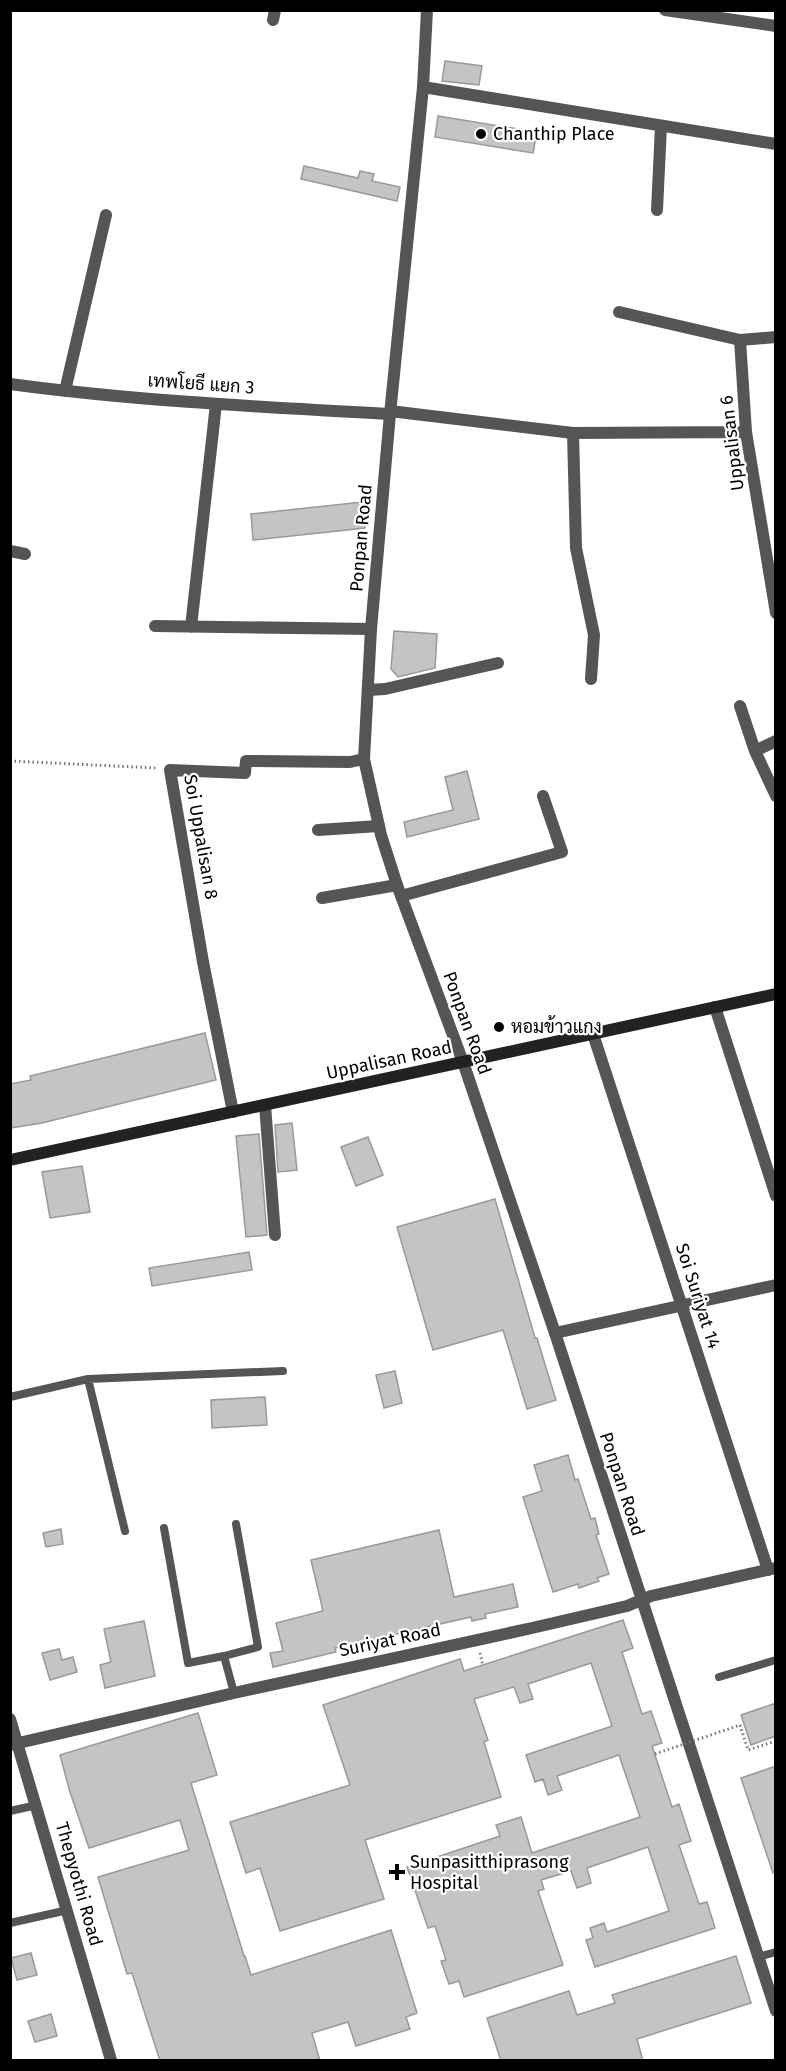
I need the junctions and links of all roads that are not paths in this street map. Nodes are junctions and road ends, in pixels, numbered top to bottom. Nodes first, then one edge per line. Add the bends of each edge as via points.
1 (427, 10) edge
2 (665, 10) edge
3 (776, 26) edge
4 (423, 87) junction
5 (661, 126) junction
6 (776, 144) edge
7 (657, 210) dead end
8 (106, 215) dead end
9 (619, 312) dead end
10 (776, 337) edge
11 (740, 340) junction
12 (10, 384) edge
13 (65, 391) junction
14 (216, 404) junction
15 (390, 413) junction
16 (746, 432) junction
17 (573, 433) junction
18 (10, 551) edge
19 (25, 554) dead end
20 (774, 592) edge
21 (776, 613) edge
22 (155, 626) dead end
23 (191, 627) junction
24 (371, 629) junction
25 (498, 663) dead end
26 (591, 680) dead end
27 (368, 690) junction
28 (740, 706) dead end
29 (776, 741) edge
30 (755, 751) junction
31 (364, 759) junction
32 (543, 796) dead end
33 (776, 796) edge
34 (379, 826) junction
35 (318, 830) dead end
36 (399, 891) junction
37 (322, 898) dead end
38 (776, 994) edge
39 (715, 1007) junction
40 (593, 1034) junction
41 (463, 1062) junction
42 (265, 1105) junction
43 (233, 1112) junction
44 (10, 1160) edge
45 (776, 1196) edge
46 (275, 1234) dead end
47 (776, 1285) edge
48 (682, 1305) junction
49 (555, 1333) junction
50 (283, 1371) dead end
51 (88, 1379) junction
52 (10, 1397) edge
53 (236, 1524) dead end
54 (164, 1528) dead end
55 (125, 1531) dead end
56 (772, 1569) edge
57 (641, 1600) junction
58 (224, 1656) junction
59 (776, 1660) edge
60 (719, 1677) dead end
61 (234, 1693) junction
62 (10, 1719) edge
63 (14, 1744) edge
64 (37, 1805) junction
65 (10, 1811) edge
66 (68, 1911) junction
67 (10, 1923) edge
68 (776, 1952) edge
69 (758, 1957) junction
70 (776, 2011) edge
71 (111, 2061) edge

1 - 4 street, Ponpan Road
2 - 3 street
4 - 5 street
4 - 15 street, Ponpan Road
5 - 6 street
5 - 7 street
8 - 13 street
9 - 11 street
10 - 11 street
11 - 16 street, Uppalisan 6
12 - 13 street, เทพโยธี แยก 3
13 - 14 street, เทพโยธี แยก 3
14 - 15 street, เทพโยธี แยก 3
14 - 23 street
15 - 17 street, เทพโยธี แยก 3
15 - 24 street, Ponpan Road
16 - 17 street, เทพโยธี แยก 3
16 - 20 street, Uppalisan 6
17 - 26 street via 576,548 594,635
18 - 19 street
20 - 21 street, Uppalisan 6
22 - 23 street
23 - 24 street
24 - 27 street, Ponpan Road
25 - 27 street
27 - 31 street, Ponpan Road
28 - 30 street
29 - 30 street
30 - 33 street
31 - 34 street, Ponpan Road
31 - 43 street, Soi Uppalisan 8 via 246,761 245,773 170,770
32 - 36 street via 562,852
34 - 35 street
34 - 36 street, Ponpan Road
36 - 37 street
36 - 41 street, Ponpan Road
38 - 39 main road, Uppalisan Road
39 - 40 main road, Uppalisan Road
39 - 45 street
40 - 41 main road, Uppalisan Road
40 - 48 street, Soi Suriyat 14
41 - 42 main road, Uppalisan Road
41 - 49 street, Ponpan Road
42 - 43 main road, Uppalisan Road
42 - 46 street
43 - 44 main road, Uppalisan Road
47 - 48 street
48 - 49 street
48 - 56 street, Soi Suriyat 14
49 - 57 street, Ponpan Road
50 - 51 lane
51 - 52 lane
51 - 55 lane
53 - 58 lane via 258,1647
54 - 58 lane via 188,1664
56 - 57 street, Suriyat Road
57 - 61 street, Suriyat Road via 532,1628
57 - 69 street, Ponpan Road
58 - 61 lane
59 - 60 lane
61 - 63 street, Suriyat Road
62 - 63 street, Thepyothi Road
63 - 64 street, Thepyothi Road
64 - 65 lane
64 - 66 street, Thepyothi Road
66 - 67 lane
66 - 71 street, Thepyothi Road
68 - 69 lane
69 - 70 street, Ponpan Road

